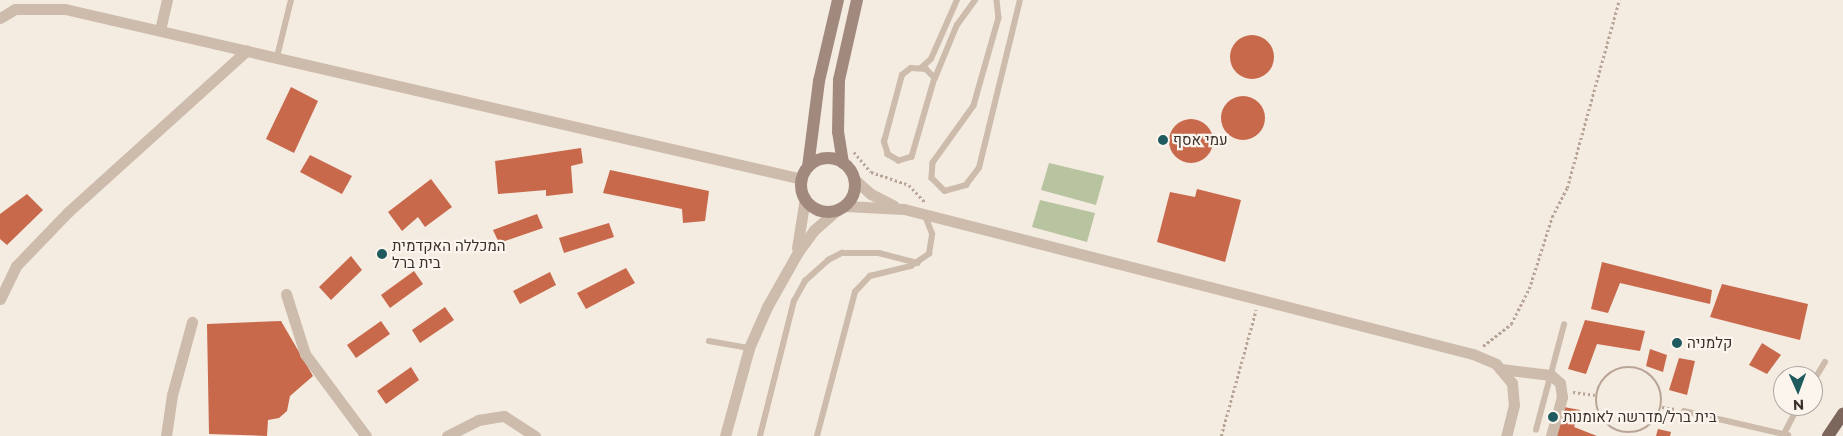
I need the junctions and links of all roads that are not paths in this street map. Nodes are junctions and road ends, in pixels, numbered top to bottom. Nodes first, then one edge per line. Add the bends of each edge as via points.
1 (167, 0) edge
2 (291, 0) edge
3 (838, 0) edge
4 (857, 0) edge
5 (957, 0) edge
6 (975, 0) edge
7 (997, 0) edge
8 (1020, 0) edge
9 (0, 18) edge
10 (160, 30) junction
11 (247, 50) junction
12 (277, 57) junction
13 (922, 68) junction
14 (935, 78) junction
15 (843, 163) junction
16 (808, 167) junction
17 (853, 178) junction
18 (802, 179) junction
19 (805, 198) junction
20 (841, 208) junction
21 (904, 209) junction
22 (927, 212) junction
23 (795, 257) junction
24 (918, 263) junction
25 (286, 294) dead end
26 (0, 299) edge
27 (192, 322) dead end
28 (1564, 325) dead end
29 (708, 341) dead end
30 (749, 348) junction
31 (1825, 362) dead end
32 (1823, 366) edge
33 (1501, 369) junction
34 (1551, 375) junction
35 (1684, 411) road end
36 (1843, 414) edge
37 (1794, 416) edge
38 (1536, 430) dead end
39 (1772, 434) edge
40 (166, 436) edge
41 (366, 436) edge
42 (447, 436) edge
43 (535, 436) edge
44 (725, 436) edge
45 (760, 436) edge
46 (817, 436) edge
47 (1508, 436) edge
48 (1551, 436) edge
49 (1828, 436) edge

1 - 10 street
2 - 12 lane
3 - 16 street via 818,81
4 - 15 street via 839,80 838,132
5 - 13 lane via 931,59
6 - 14 lane via 957,26
7 - 8 lane via 999,18 974,106 933,163 932,178 945,191 966,185 978,168
9 - 10 street via 15,9 65,9
10 - 11 street
11 - 12 street
11 - 26 street via 68,212 16,266
12 - 18 street
13 - 14 lane
13 - 14 lane via 911,68 902,75 884,142 884,149 891,158 905,161 912,157
15 - 16 street via 828,158
15 - 17 street
16 - 18 street
17 - 20 street via 854,192
17 - 21 street via 871,194
18 - 19 street
19 - 20 street via 820,211
19 - 23 street
20 - 21 street
20 - 23 street via 814,230
21 - 22 street
22 - 24 lane via 932,243 929,254
22 - 33 street via 1473,354
23 - 30 street
24 - 45 lane via 879,253 851,252 828,260 814,270 794,301
24 - 46 lane via 870,276 855,292
25 - 41 street via 305,354 359,431
27 - 40 street via 172,395
28 - 34 lane
29 - 30 lane
30 - 44 street
31 - 32 lane
33 - 34 street
33 - 47 street via 1512,383 1514,396
34 - 38 lane
34 - 48 street via 1560,383 1562,390
35 - 39 lane
36 - 49 main road
37 - 39 lane via 1786,434
42 - 43 street via 478,420 504,416

